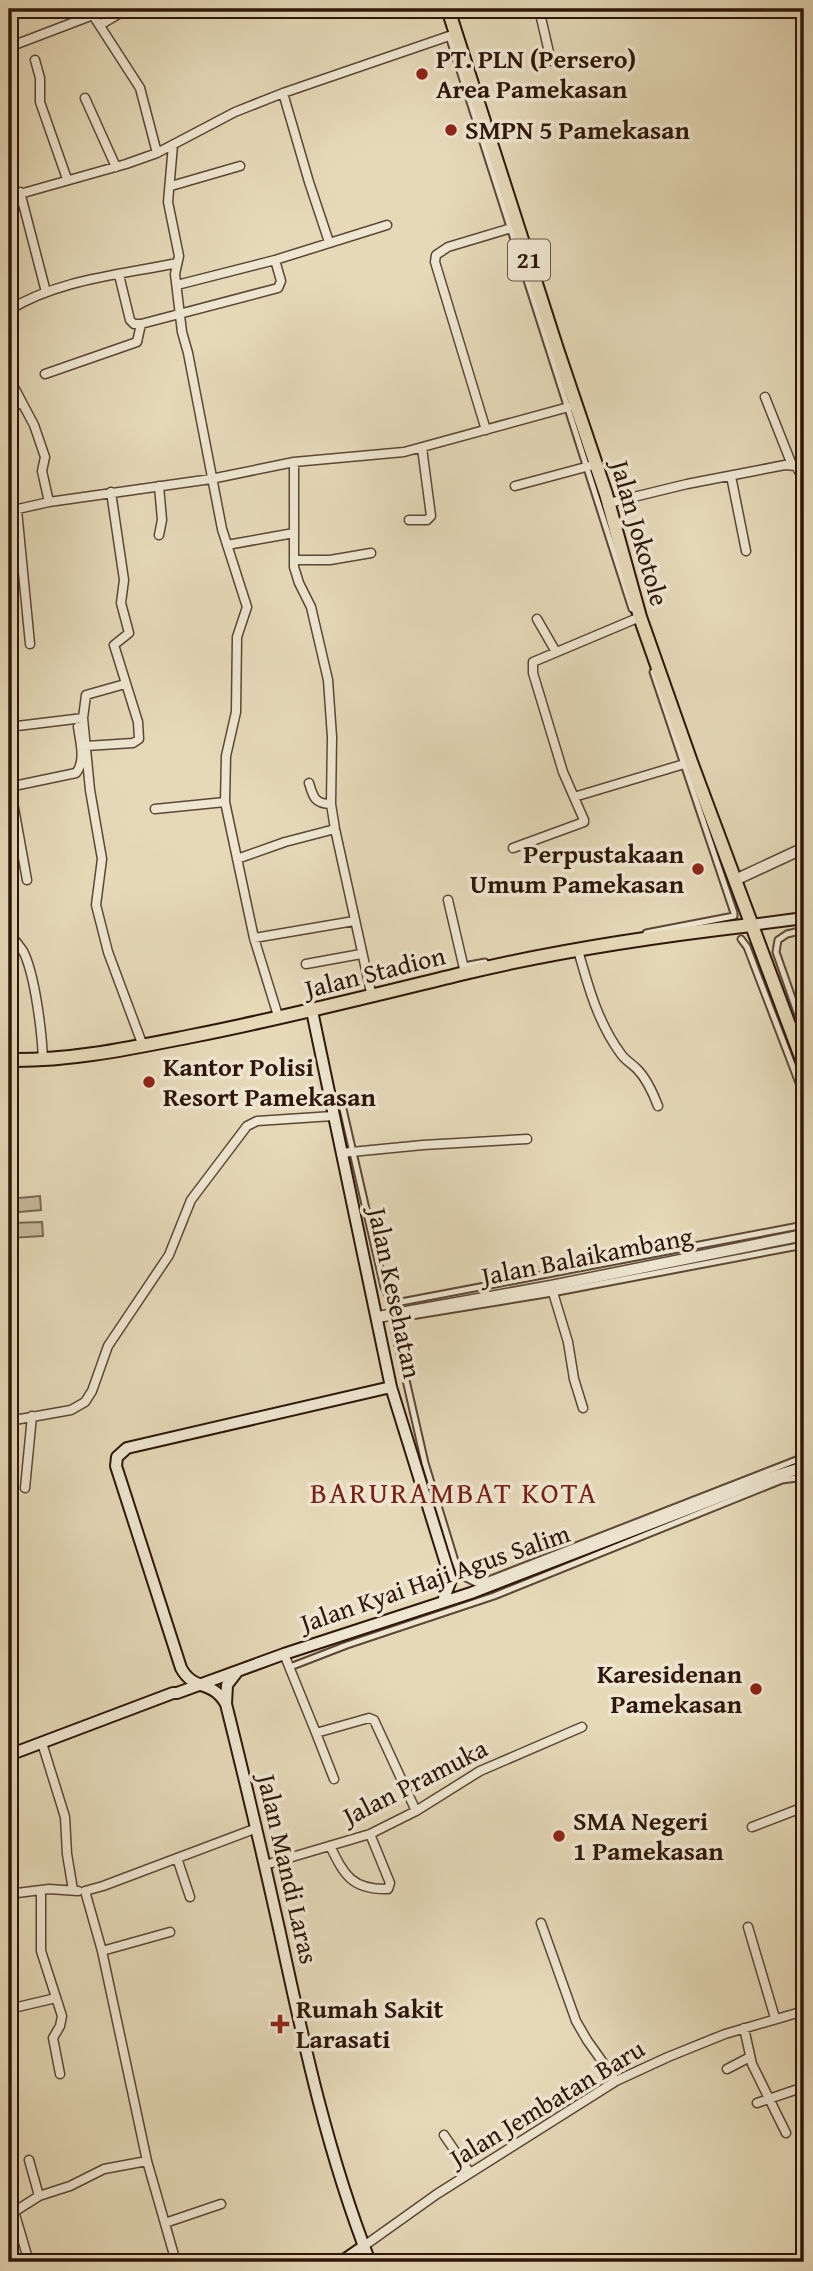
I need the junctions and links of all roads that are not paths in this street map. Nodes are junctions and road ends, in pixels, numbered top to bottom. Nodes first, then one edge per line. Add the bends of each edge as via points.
1 (127, 9) edge
2 (449, 9) edge
3 (539, 9) edge
4 (91, 12) edge
5 (100, 25) junction
6 (452, 35) junction
7 (9, 47) edge
8 (35, 60) dead end
9 (551, 61) dead end
10 (283, 93) junction
11 (85, 98) dead end
12 (173, 145) junction
13 (157, 153) junction
14 (240, 166) dead end
15 (116, 167) junction
16 (67, 179) junction
17 (171, 186) junction
18 (20, 192) junction
19 (9, 197) edge
20 (387, 225) dead end
21 (514, 227) junction
22 (329, 242) junction
23 (275, 260) junction
24 (177, 263) junction
25 (119, 275) junction
26 (177, 285) junction
27 (46, 292) junction
28 (9, 310) edge
29 (180, 313) junction
30 (141, 324) junction
31 (45, 374) dead end
32 (9, 378) edge
33 (765, 397) dead end
34 (21, 403) junction
35 (572, 406) junction
36 (9, 409) edge
37 (486, 430) junction
38 (422, 448) junction
39 (294, 462) junction
40 (592, 466) junction
41 (800, 470) edge
42 (211, 479) junction
43 (732, 480) junction
44 (159, 486) junction
45 (515, 486) dead end
46 (111, 492) junction
47 (50, 502) junction
48 (610, 507) junction
49 (13, 511) edge
50 (409, 520) dead end
51 (295, 533) junction
52 (159, 535) dead end
53 (227, 545) junction
54 (746, 551) dead end
55 (371, 553) dead end
56 (294, 560) junction
57 (638, 618) junction
58 (537, 619) dead end
59 (30, 644) dead end
60 (556, 652) junction
61 (125, 684) junction
62 (81, 722) junction
63 (9, 727) edge
64 (86, 746) junction
65 (687, 763) junction
66 (309, 783) dead end
67 (9, 786) edge
68 (573, 797) junction
69 (225, 802) junction
70 (331, 804) junction
71 (155, 809) dead end
72 (12, 810) edge
73 (335, 829) junction
74 (513, 848) dead end
75 (804, 848) edge
76 (237, 859) junction
77 (27, 880) dead end
78 (735, 880) junction
79 (448, 900) dead end
80 (804, 918) edge
81 (750, 920) junction
82 (354, 921) junction
83 (804, 930) edge
84 (9, 934) edge
85 (254, 938) junction
86 (741, 939) dead end
87 (578, 950) junction
88 (361, 954) junction
89 (306, 964) dead end
90 (465, 970) junction
91 (372, 997) junction
92 (312, 1011) junction
93 (279, 1019) junction
94 (804, 1032) edge
95 (143, 1046) junction
96 (9, 1060) edge
97 (43, 1060) junction
98 (804, 1065) edge
99 (804, 1096) edge
100 (658, 1106) dead end
101 (335, 1107) junction
102 (527, 1139) dead end
103 (353, 1151) junction
104 (341, 1153) junction
105 (804, 1226) edge
106 (804, 1235) edge
107 (804, 1245) edge
108 (551, 1289) junction
109 (378, 1317) junction
110 (391, 1387) junction
111 (583, 1408) dead end
112 (32, 1416) junction
113 (9, 1420) edge
114 (804, 1457) edge
115 (804, 1468) edge
116 (804, 1477) edge
117 (25, 1488) dead end
118 (451, 1580) junction
119 (471, 1593) junction
120 (443, 1601) junction
121 (284, 1654) junction
122 (181, 1668) junction
123 (290, 1668) junction
124 (237, 1671) junction
125 (201, 1685) junction
126 (173, 1693) junction
127 (226, 1704) junction
128 (582, 1727) dead end
129 (316, 1733) junction
130 (42, 1744) junction
131 (9, 1755) edge
132 (334, 1779) dead end
133 (804, 1807) edge
134 (416, 1811) junction
135 (752, 1827) dead end
136 (257, 1828) junction
137 (370, 1834) junction
138 (330, 1846) junction
139 (177, 1858) junction
140 (265, 1865) junction
141 (41, 1891) junction
142 (73, 1891) junction
143 (85, 1891) junction
144 (9, 1894) edge
145 (190, 1897) dead end
146 (542, 1925) dead end
147 (748, 1927) dead end
148 (170, 1932) dead end
149 (102, 1951) junction
150 (56, 1998) junction
151 (9, 2009) edge
152 (804, 2011) edge
153 (775, 2018) junction
154 (744, 2028) junction
155 (750, 2057) junction
156 (727, 2069) dead end
157 (60, 2074) dead end
158 (616, 2081) junction
159 (804, 2087) edge
160 (770, 2098) junction
161 (757, 2103) dead end
162 (786, 2133) dead end
163 (444, 2135) dead end
164 (29, 2160) dead end
165 (147, 2161) junction
166 (470, 2173) junction
167 (9, 2194) edge
168 (38, 2196) junction
169 (221, 2204) dead end
170 (12, 2214) edge
171 (165, 2223) junction
172 (364, 2246) junction
173 (29, 2262) edge
174 (176, 2262) edge
175 (341, 2262) edge
176 (370, 2262) edge

1 - 5 street
2 - 6 main road, Jalan Jokotole / 21
3 - 9 street
4 - 5 street
4 - 7 street
5 - 13 street via 139,88
6 - 10 street
6 - 21 main road, Jalan Jokotole / 21
8 - 16 street via 40,102
10 - 12 street
10 - 22 street
11 - 15 street
12 - 13 street
12 - 17 street
13 - 15 street
14 - 17 street
15 - 16 street
16 - 18 street
17 - 24 street via 168,202
18 - 19 street
18 - 27 street
20 - 22 street
21 - 35 main road, Jalan Jokotole / 21
21 - 37 street via 441,250 435,262
22 - 23 street
23 - 26 street
23 - 29 street via 280,287
24 - 25 street
24 - 26 street
25 - 27 street via 84,279
25 - 30 street via 130,320
26 - 29 street
27 - 28 street
29 - 30 street
29 - 42 street
30 - 31 street via 137,342
32 - 34 street
33 - 41 street
34 - 36 street
34 - 47 street via 45,457 43,471
35 - 37 street
35 - 40 main road, Jalan Jokotole / 21
37 - 38 street
38 - 39 street
38 - 50 street via 431,516
39 - 42 street
39 - 51 street
40 - 45 street
40 - 48 main road, Jalan Jokotole / 21
40 - 57 street
41 - 43 street
42 - 44 street
42 - 53 street
43 - 48 street via 687,484
43 - 54 street
44 - 46 street
44 - 52 street
46 - 47 street
46 - 61 street via 124,580 121,603 129,633 114,645
47 - 49 street
48 - 57 main road, Jalan Jokotole / 21
49 - 59 street
51 - 53 street
51 - 56 street
53 - 69 street via 247,607 237,638 236,712 226,756
55 - 56 street
56 - 70 street via 311,607 328,680
57 - 60 street
57 - 65 main road, Jalan Jokotole / 21
58 - 60 street
60 - 68 street via 531,664
61 - 62 street via 86,695
61 - 64 street via 139,739
62 - 63 street
62 - 64 street
62 - 67 street via 81,764 76,773
64 - 95 street via 102,859 96,905
65 - 68 street
65 - 78 main road, Jalan Jokotole / 21
65 - 90 street via 734,916
66 - 70 street via 318,803
67 - 72 street
68 - 74 street via 584,822
69 - 71 street
69 - 76 street
70 - 73 street
72 - 77 street
73 - 76 street
73 - 82 street
75 - 78 street
76 - 85 street
78 - 81 main road, Jalan Jokotole / 21
79 - 90 street
80 - 81 main road
81 - 87 main road, Jalan Stadion
81 - 98 main road, Jalan Jokotole / 21
82 - 85 street
82 - 88 street
83 - 94 street via 778,940 776,952
84 - 97 street via 27,960
85 - 93 street
86 - 99 street
87 - 90 main road, Jalan Stadion
87 - 100 street via 606,1029 622,1056 650,1087
88 - 89 street
88 - 91 street
90 - 91 main road, Jalan Stadion
91 - 92 main road, Jalan Stadion
92 - 93 main road, Jalan Stadion
92 - 101 main road, Jalan Kesehatan
93 - 95 main road, Jalan Stadion
95 - 97 main road, Jalan Stadion
96 - 97 main road, Jalan Stadion
101 - 103 street
101 - 104 main road, Jalan Kesehatan
101 - 112 street via 247,1126 191,1200 169,1255 108,1346 85,1402 71,1410
102 - 103 street
103 - 104 street
103 - 105 street via 384,1287 401,1302
104 - 109 main road, Jalan Kesehatan
106 - 108 street, Jalan Balaikambang
107 - 108 street
108 - 109 street, Jalan Balaikambang
108 - 111 street
108 - 114 street via 411,1316 395,1332 425,1463 455,1561 467,1581 486,1581
109 - 110 main road, Jalan Kesehatan
110 - 118 main road, Jalan Kesehatan
110 - 122 main road via 121,1451 117,1466
112 - 113 street
112 - 117 street
115 - 119 main road, Jalan Kyai Haji Agus Salim
116 - 123 street via 782,1480 494,1596
118 - 119 main road
118 - 120 main road
119 - 120 main road, Jalan Kyai Haji Agus Salim
120 - 121 main road, Jalan Kyai Haji Agus Salim
121 - 123 street
121 - 124 main road, Jalan Kyai Haji Agus Salim
122 - 125 main road via 189,1680
122 - 126 main road via 180,1684
123 - 129 street
124 - 125 main road, Jalan Kyai Haji Agus Salim
124 - 127 main road via 227,1685
125 - 126 main road, Jalan Kyai Haji Agus Salim
125 - 127 main road via 216,1690
126 - 130 main road, Jalan Kyai Haji Agus Salim
127 - 136 main road, Jalan Mandi Laras
128 - 134 street, Jalan Pramuka via 480,1771
129 - 132 street
129 - 134 street via 374,1720
130 - 131 main road, Jalan Kyai Haji Agus Salim
130 - 142 street via 65,1817
133 - 135 street
134 - 137 street, Jalan Pramuka
136 - 139 street
136 - 140 main road, Jalan Mandi Laras
137 - 138 street, Jalan Pramuka
137 - 138 street via 390,1883 387,1889 365,1886 346,1876
138 - 140 street, Jalan Pramuka
139 - 143 street
139 - 145 street
140 - 172 main road, Jalan Mandi Laras via 316,2096
141 - 142 street
141 - 144 street
141 - 150 street via 41,1951
142 - 143 street
143 - 149 street
146 - 158 street via 576,2021
147 - 153 street
148 - 149 street
149 - 165 street
150 - 151 street
150 - 157 street via 62,2022 53,2038
152 - 153 street, Jalan Jembatan Baru
153 - 154 street, Jalan Jembatan Baru
154 - 155 street
154 - 158 street, Jalan Jembatan Baru
155 - 156 street
155 - 160 street
158 - 166 street, Jalan Jembatan Baru
159 - 160 street
160 - 161 street
160 - 162 street
163 - 166 street
164 - 168 street
165 - 168 street via 104,2169
165 - 171 street
166 - 172 street, Jalan Jembatan Baru
167 - 170 street
168 - 170 street
169 - 171 street
170 - 173 street
171 - 174 street
172 - 175 main road
172 - 176 main road, Jalan Mandi Laras

